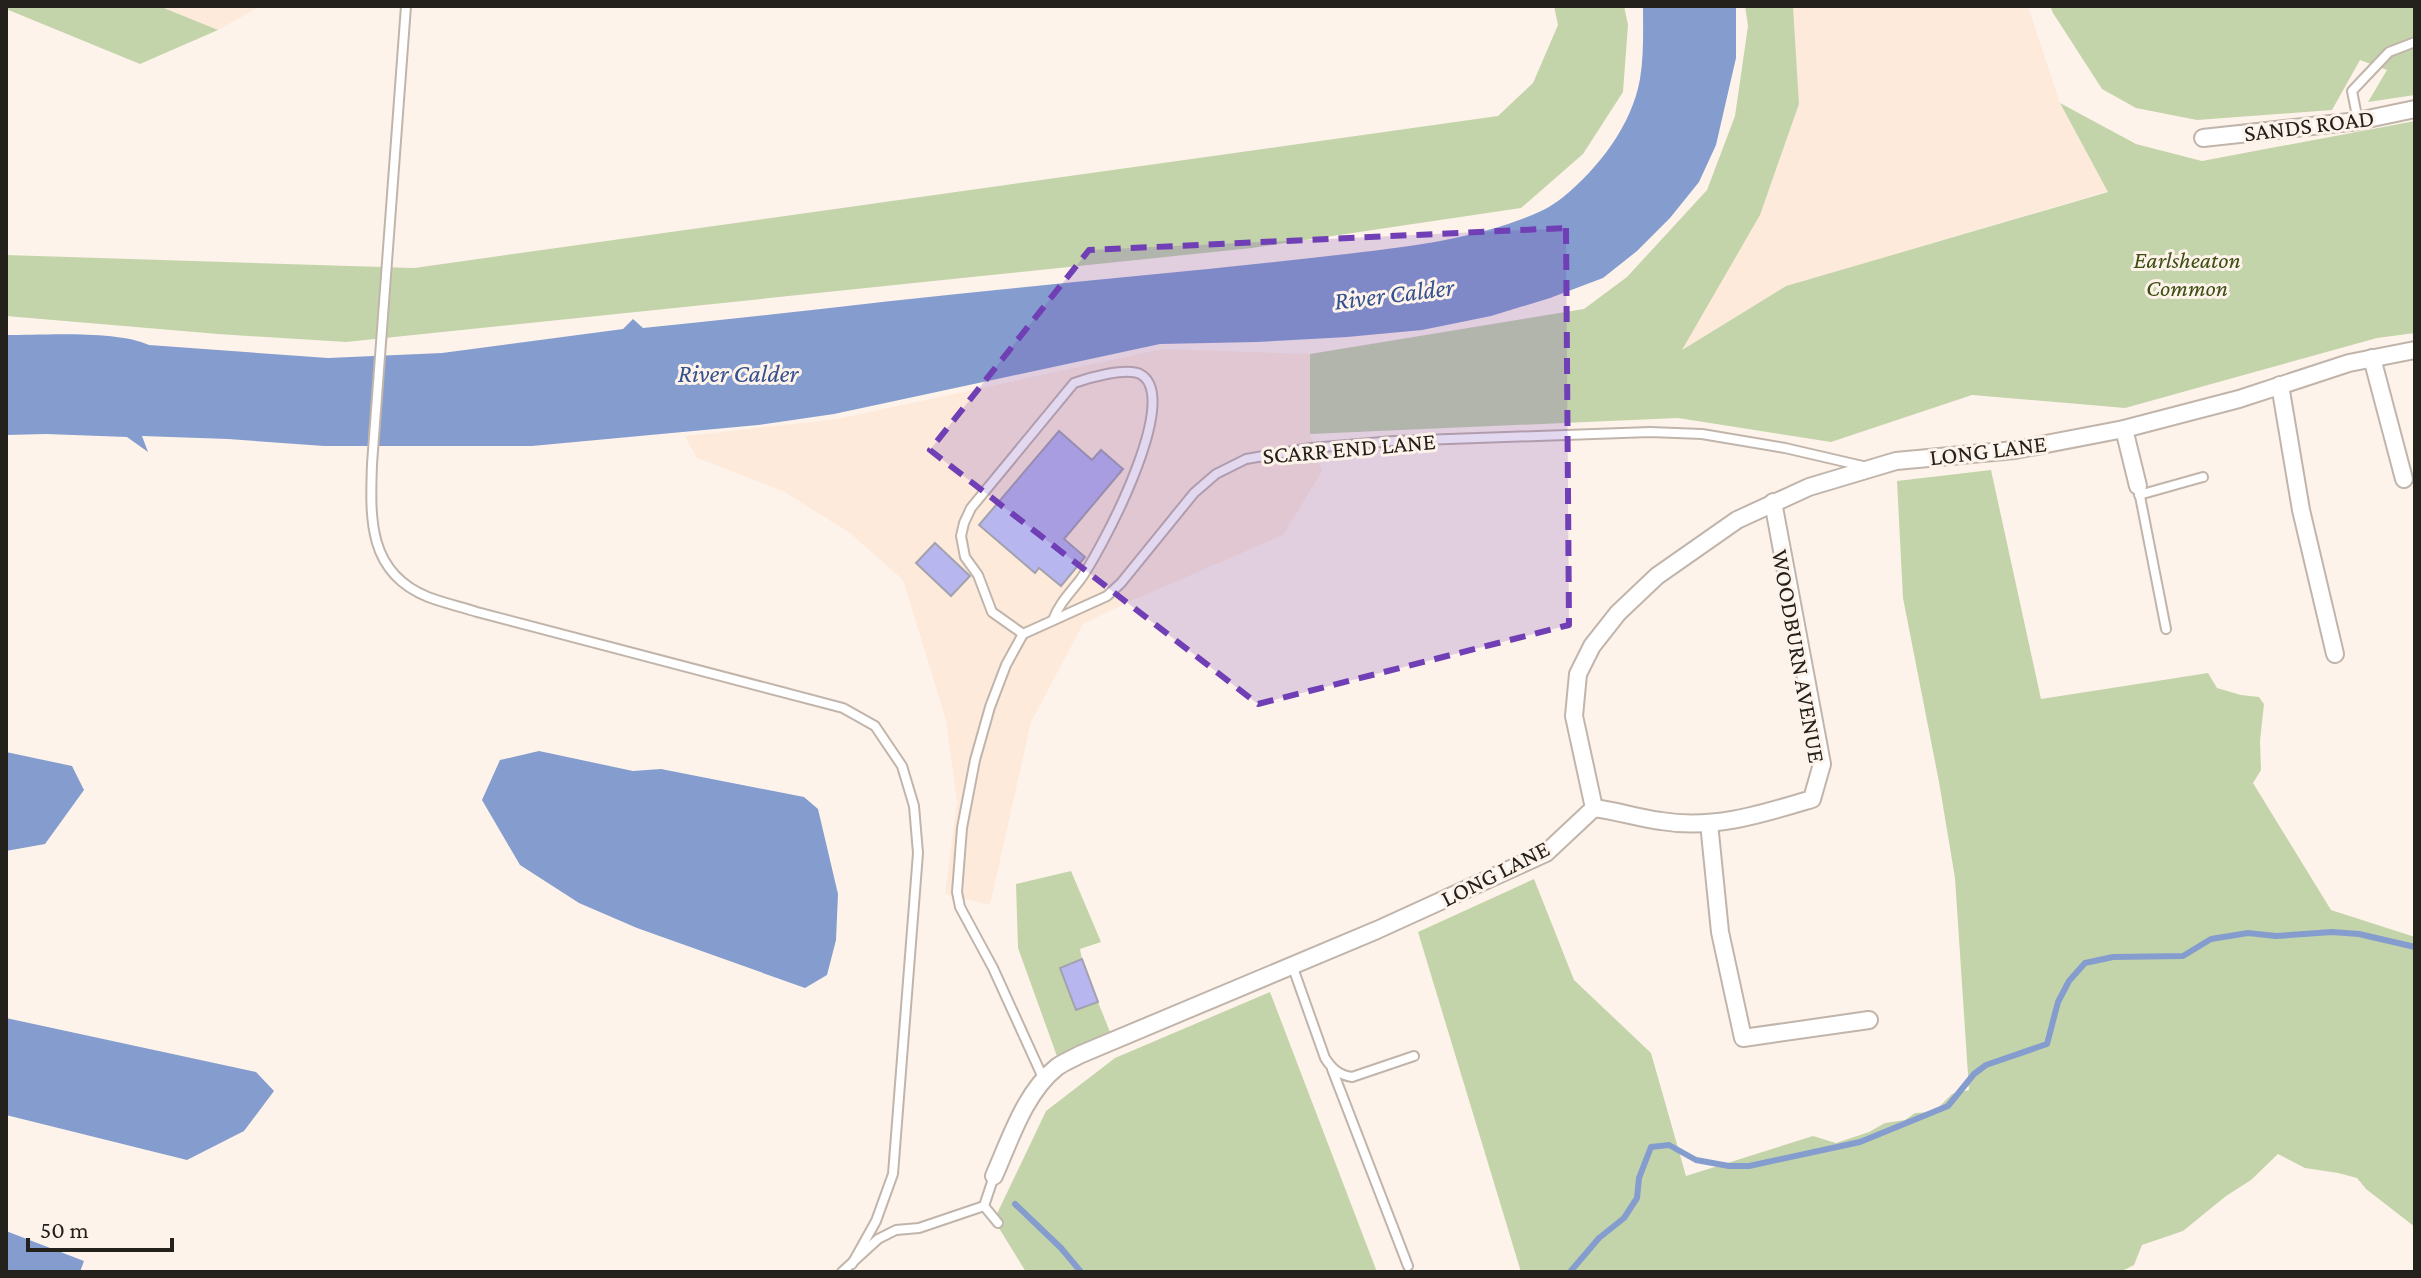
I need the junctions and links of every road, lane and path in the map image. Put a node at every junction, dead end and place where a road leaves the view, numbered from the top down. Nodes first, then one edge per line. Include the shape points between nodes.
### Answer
1 (406, 6) edge
2 (2415, 42) edge
3 (2415, 109) edge
4 (2358, 121) junction
5 (2203, 138) dead end
6 (2415, 350) edge
7 (2372, 358) junction
8 (2280, 385) junction
9 (2124, 429) junction
10 (1872, 468) junction
11 (2203, 477) dead end
12 (2404, 479) dead end
13 (2139, 491) junction
14 (1773, 502) junction
15 (1053, 621) junction
16 (2166, 629) dead end
17 (1023, 634) junction
18 (2335, 654) dead end
19 (1594, 808) junction
20 (1709, 823) junction
21 (1292, 964) junction
22 (1869, 1020) dead end
23 (1414, 1056) dead end
24 (1332, 1069) junction
25 (1044, 1080) junction
26 (994, 1176) joint
27 (984, 1206) junction
28 (998, 1223) dead end
29 (852, 1264) junction
30 (1408, 1266) dead end
31 (842, 1272) edge

1 - 29 lane via 370,505 382,559 398,579 426,596 843,708 875,726 902,766 914,806 918,853 893,1174 876,1221
2 - 4 lane via 2389,52 2352,91
3 - 4 street, SANDS ROAD
4 - 5 street, SANDS ROAD
6 - 7 street
7 - 8 street, LONG LANE
7 - 12 street
8 - 9 street, LONG LANE
8 - 18 street via 2301,510
9 - 10 street, LONG LANE via 2015,450
9 - 13 street
10 - 14 street, LONG LANE
10 - 15 lane, SCARR END LANE via 1702,434 1650,432 1394,441 1278,452 1246,459 1216,474 1107,596
11 - 13 lane
13 - 16 lane
14 - 19 street, LONG LANE via 1737,520 1657,576 1592,646 1578,674 1574,716
14 - 20 street, WOODBURN AVENUE via 1822,764 1812,799 1749,818
15 - 17 lane, SCARR END LANE
15 - 17 lane via 1102,542 1151,431 1150,391 1141,375 1131,372 1074,383 964,523 965,557 992,612
17 - 25 lane via 1006,665 975,760 957,892
19 - 20 street, WOODBURN AVENUE via 1662,822
19 - 21 street, LONG LANE via 1546,853
20 - 22 street via 1720,932 1743,1038
21 - 24 lane
21 - 25 street, LONG LANE via 1079,1055
23 - 24 lane via 1352,1077
24 - 30 lane
25 - 26 street, LONG LANE
26 - 27 lane, LONG LANE
27 - 28 lane
27 - 29 lane via 919,1228 896,1230
29 - 31 lane

